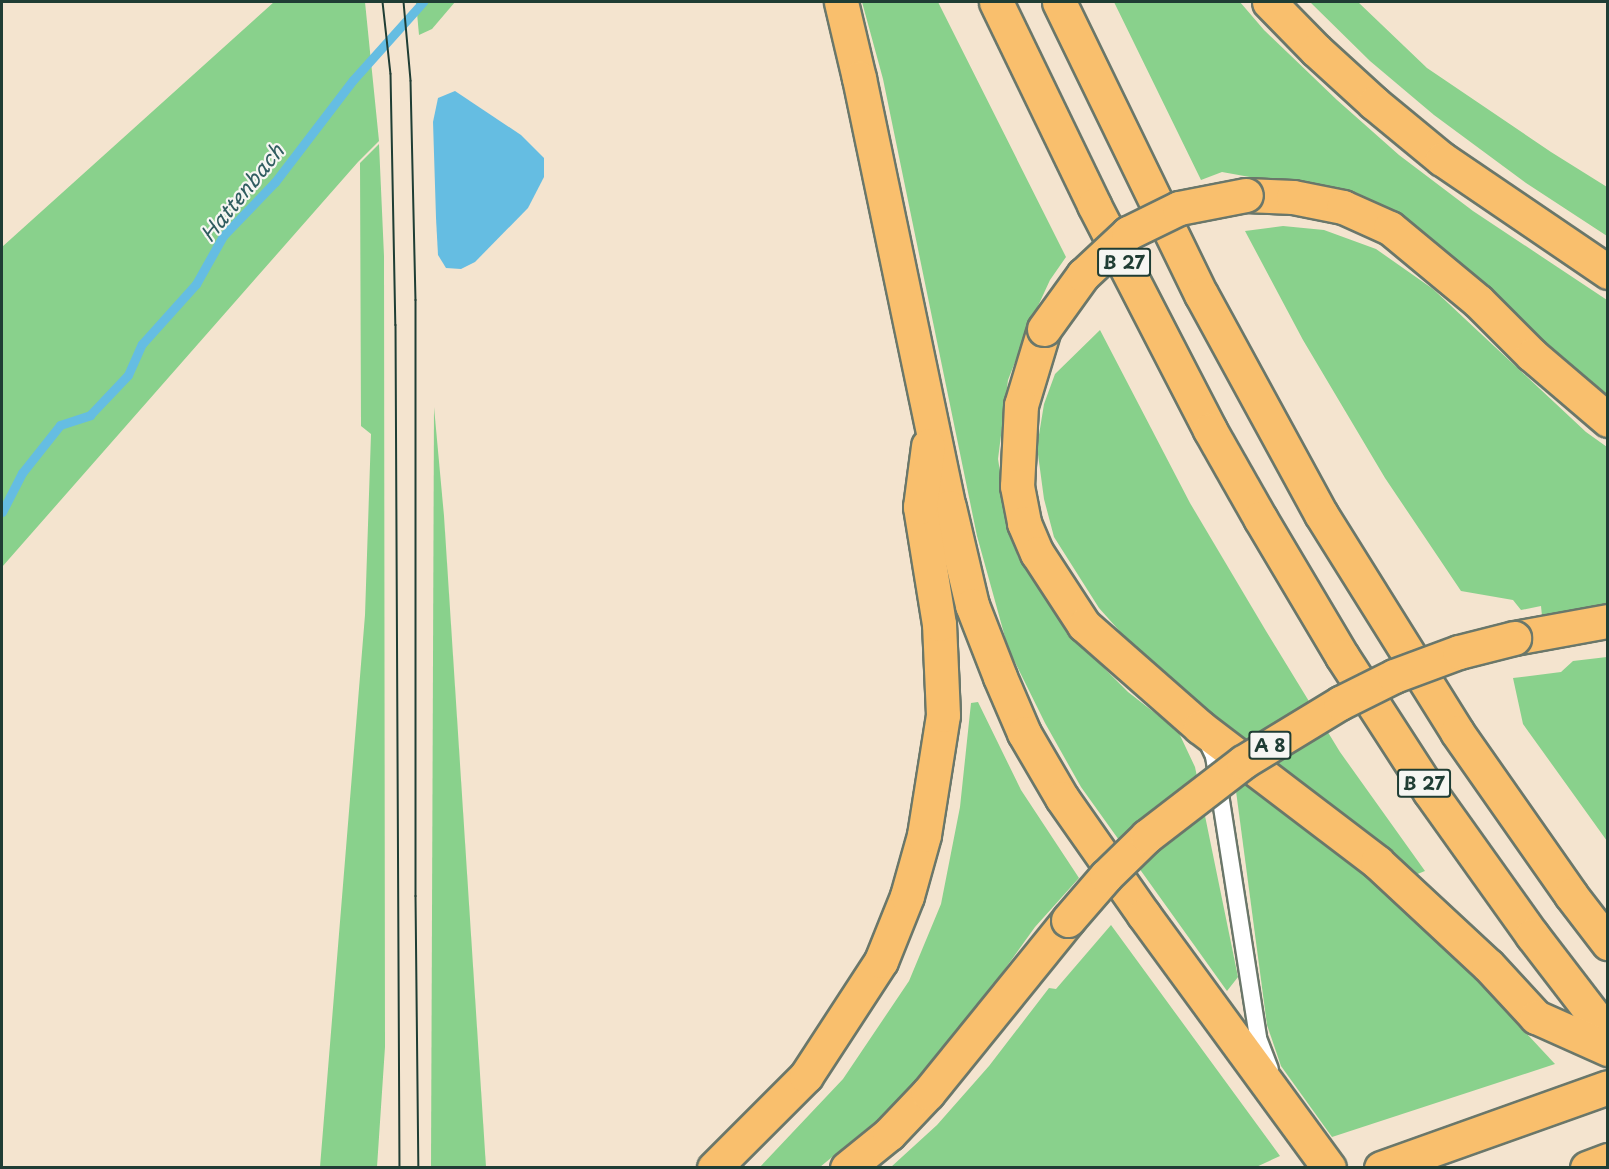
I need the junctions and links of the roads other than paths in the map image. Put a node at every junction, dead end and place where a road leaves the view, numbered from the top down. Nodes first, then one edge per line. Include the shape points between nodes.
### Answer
1 (841, 2) edge
2 (996, 2) edge
3 (1059, 2) edge
4 (1269, 2) edge
5 (1608, 272) edge
6 (932, 417) junction
7 (1608, 420) edge
8 (1608, 621) edge
9 (1514, 638) junction
10 (1608, 641) edge
11 (1200, 727) junction
12 (1608, 943) edge
13 (1608, 1034) edge
14 (1608, 1049) edge
15 (1608, 1087) edge
16 (1281, 1100) junction
17 (1608, 1160) edge
18 (1386, 1166) edge
19 (714, 1167) edge
20 (847, 1167) edge
21 (1329, 1167) edge
22 (1587, 1167) edge

1 - 6 highway
2 - 13 highway, B 27 via 1210,430 1272,539 1430,792
3 - 12 highway, B 27 via 1201,294 1327,524 1457,732
4 - 5 highway via 1374,103 1442,159
6 - 16 highway via 972,605 1024,733 1062,798
6 - 19 highway via 920,507 939,624 942,715 924,835 907,896 881,961 812,1068
7 - 11 highway, bridge via 1532,356 1478,301 1390,228 1343,207 1293,197 1246,195 1179,208 1128,233 1083,275 1044,329 1021,405 1017,486 1023,523 1053,580 1084,625
8 - 9 highway, A 8
9 - 10 highway
9 - 20 highway, A 8, bridge via 1394,676 1340,703 1243,762 1148,836 1068,920 928,1093 889,1134
11 - 14 highway via 1377,862 1488,965 1536,1017
11 - 16 lane via 1214,756 1258,1038
15 - 18 highway
16 - 21 highway
17 - 22 highway

